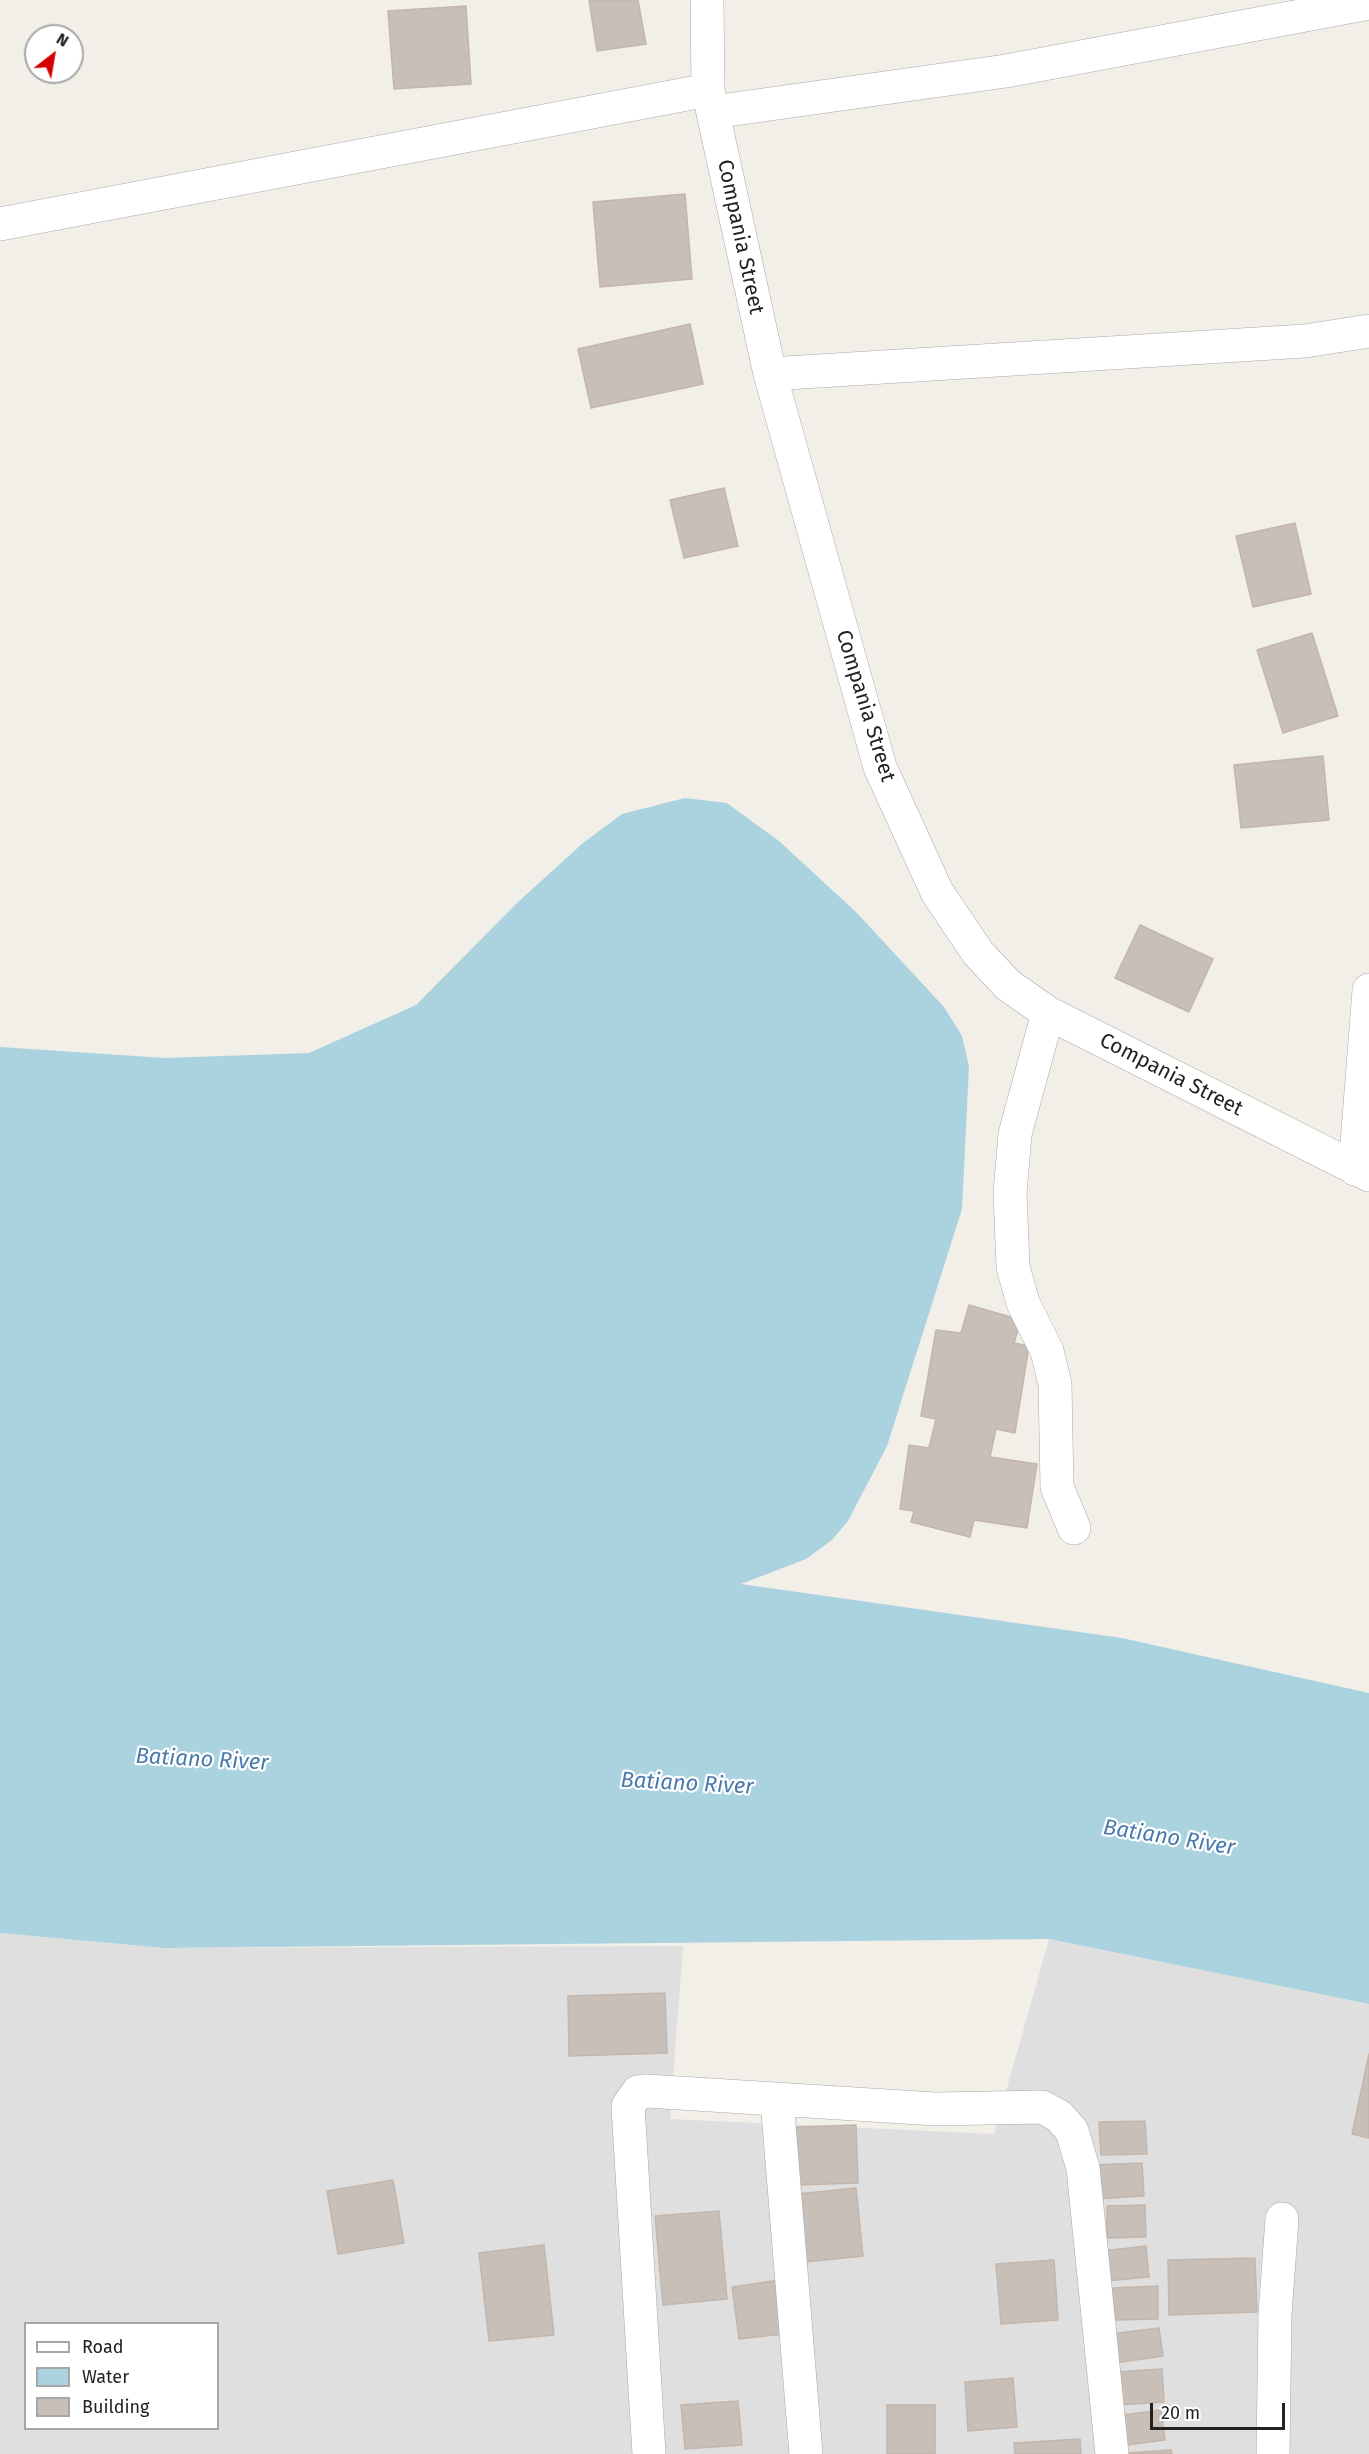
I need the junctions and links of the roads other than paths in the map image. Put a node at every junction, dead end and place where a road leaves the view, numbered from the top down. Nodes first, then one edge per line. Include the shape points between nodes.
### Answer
1 (707, 0) edge
2 (1369, 0) edge
3 (710, 101) junction
4 (0, 224) edge
5 (1369, 331) edge
6 (770, 374) junction
7 (1369, 990) edge
8 (1048, 1013) junction
9 (1362, 1172) edge
10 (1074, 1528) dead end
11 (777, 2100) junction
12 (1282, 2219) dead end
13 (649, 2454) edge
14 (807, 2454) edge
15 (1112, 2454) edge
16 (1273, 2454) edge

1 - 3 street, Compania Street
2 - 3 street via 1006,71
3 - 4 street
3 - 6 street, Compania Street
5 - 6 street via 1305,341
6 - 8 street, Compania Street via 880,768 937,892 978,953 1008,985
7 - 9 street
8 - 9 street, Compania Street
8 - 10 street via 1015,1134 1010,1192 1013,1267 1023,1303 1047,1351 1055,1384 1057,1487
11 - 13 street via 647,2091 638,2092 628,2106
11 - 14 street
11 - 15 street via 935,2109 1042,2107 1059,2116 1072,2131 1083,2168
12 - 16 street via 1275,2314

